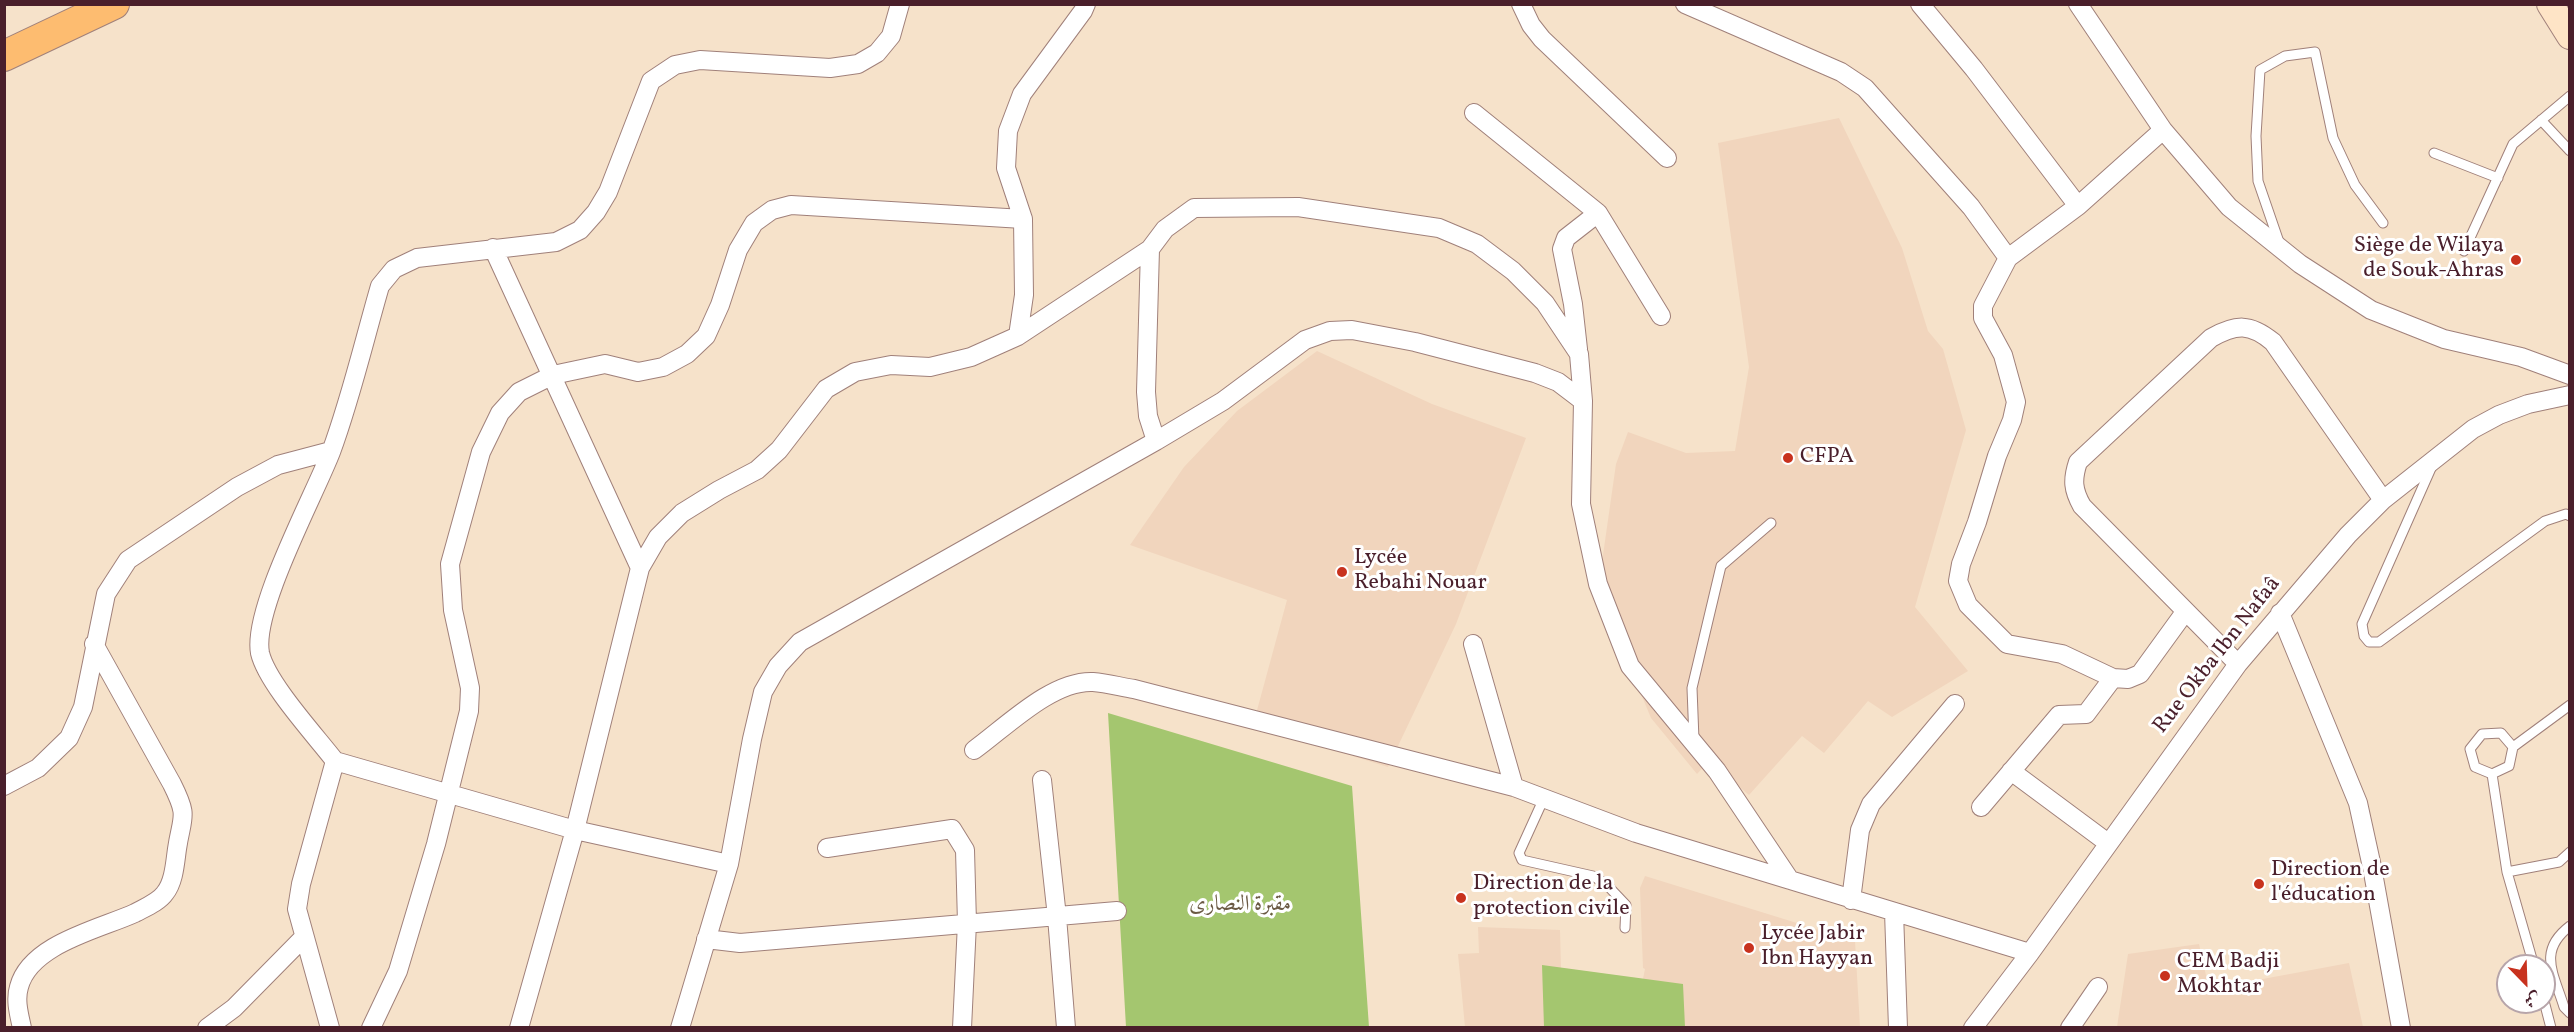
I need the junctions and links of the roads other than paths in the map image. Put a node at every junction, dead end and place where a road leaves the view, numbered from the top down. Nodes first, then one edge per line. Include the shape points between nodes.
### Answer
1 (114, 4) edge
2 (900, 4) edge
3 (1086, 4) edge
4 (1521, 4) edge
5 (1685, 4) edge
6 (1920, 4) edge
7 (2078, 4) edge
8 (2550, 4) edge
9 (2570, 36) edge
10 (4, 56) edge
11 (2570, 96) edge
12 (1474, 113) dead end
13 (2541, 120) junction
14 (2163, 130) junction
15 (2570, 151) edge
16 (2434, 153) dead end
17 (1667, 158) dead end
18 (2498, 178) junction
19 (2078, 206) junction
20 (1598, 213) junction
21 (1023, 219) junction
22 (2384, 223) dead end
23 (493, 248) junction
24 (1150, 249) junction
25 (2282, 250) junction
26 (2464, 251) dead end
27 (2008, 258) junction
28 (1661, 316) dead end
29 (1018, 336) junction
30 (1579, 354) junction
31 (553, 375) junction
32 (2570, 375) edge
33 (2570, 395) edge
34 (1583, 401) junction
35 (1156, 441) junction
36 (331, 451) junction
37 (2436, 458) junction
38 (2383, 500) junction
39 (2570, 516) edge
40 (1771, 523) dead end
41 (640, 568) junction
42 (2185, 612) junction
43 (2280, 613) junction
44 (94, 644) junction
45 (1473, 644) dead end
46 (2238, 664) junction
47 (2113, 678) junction
48 (1955, 704) dead end
49 (2570, 705) edge
50 (1694, 742) junction
51 (2513, 747) junction
52 (974, 750) dead end
53 (335, 761) junction
54 (2012, 771) junction
55 (2492, 774) junction
56 (1042, 780) dead end
57 (4, 786) edge
58 (1514, 787) junction
59 (447, 794) junction
60 (1544, 798) junction
61 (1981, 807) dead end
62 (575, 830) junction
63 (2108, 843) junction
64 (827, 848) dead end
65 (2570, 852) edge
66 (729, 864) junction
67 (2507, 872) junction
68 (1790, 880) junction
69 (1851, 900) junction
70 (1117, 911) dead end
71 (1894, 912) junction
72 (1057, 917) junction
73 (968, 923) junction
74 (2570, 926) edge
75 (1625, 928) dead end
76 (304, 937) junction
77 (706, 939) junction
78 (2030, 953) junction
79 (2531, 954) edge
80 (2098, 987) dead end
81 (2570, 1012) edge
82 (22, 1028) edge
83 (207, 1028) edge
84 (330, 1028) edge
85 (371, 1028) edge
86 (519, 1028) edge
87 (680, 1028) edge
88 (962, 1028) edge
89 (1065, 1028) edge
90 (1898, 1028) edge
91 (1973, 1028) edge
92 (2070, 1028) edge
93 (2401, 1028) edge

1 - 10 main road
2 - 23 street via 891,36 877,53 858,64 830,68 700,60 675,65 651,81 608,192 580,230 556,242
3 - 21 street via 1022,94 1008,131 1006,168
4 - 17 street via 1542,39
5 - 27 street via 1841,72 1865,88 1971,207
6 - 19 street
7 - 14 street
8 - 9 street
11 - 13 lane
12 - 20 street
13 - 15 lane
13 - 18 lane via 2513,144
14 - 19 street
14 - 25 street via 2229,207
16 - 18 lane
18 - 26 lane
19 - 27 street
20 - 28 street
20 - 30 street via 1566,238 1562,249
21 - 29 street via 1023,295
21 - 31 street via 791,205 772,210 753,223 738,250 706,336 687,354 663,367 638,372 605,364
22 - 25 lane via 2355,185 2332,138 2315,52 2285,56 2260,70 2256,136 2258,181
23 - 31 street
23 - 36 street via 417,258 394,269 380,286
24 - 29 street
24 - 30 street via 1165,229 1194,208 1298,207 1439,228 1477,244 1513,271 1545,303
24 - 35 street via 1146,392
25 - 32 street via 2372,310 2444,339 2521,357
27 - 47 street via 1982,313 2003,355 2016,402 1958,581 1968,605 2007,644 2062,654
29 - 41 street via 971,357 930,367 891,365 855,372 826,389 779,450 757,471 682,513 658,537
30 - 34 street
31 - 41 street
31 - 59 street via 519,392 500,413 481,452 450,564 453,610 470,688 469,711
33 - 37 street, Rue Okba Ibn Nafaâ via 2499,415 2473,429
34 - 35 street via 1558,382 1535,373 1404,340 1352,330 1330,331 1305,340 1223,401
34 - 50 street via 1581,504 1598,584 1630,666
35 - 66 street via 800,642 778,666 763,692
36 - 44 street via 278,465 237,487 128,560 106,594
36 - 53 street via 263,615 260,653 281,690
37 - 38 street, Rue Okba Ibn Nafaâ
37 - 39 lane via 2362,624 2369,642 2379,642 2546,520
38 - 42 street via 2273,342 2261,332 2245,327 2227,329 2211,338 2078,462 2073,477 2074,492 2087,512
38 - 43 street, Rue Okba Ibn Nafaâ
40 - 50 lane via 1721,566 1692,687
41 - 62 street
42 - 46 street
42 - 47 street via 2140,674 2128,679
43 - 46 street, Rue Okba Ibn Nafaâ
43 - 93 street via 2358,803
44 - 57 street via 83,707 69,738 38,768
44 - 82 street via 172,784 184,819 173,876 165,893 135,913 69,938 32,963 19,986 17,1008
45 - 58 street
46 - 63 street, Rue Okba Ibn Nafaâ
47 - 54 street via 2085,714 2059,716
48 - 69 street via 1872,804 1860,830
49 - 51 lane
50 - 68 street
51 - 55 lane via 2509,766
51 - 55 lane via 2501,733 2482,734 2470,749 2475,767
52 - 58 street via 1057,689 1091,682 1146,692
53 - 59 street
53 - 76 street via 297,909
54 - 61 street
54 - 63 street
55 - 67 lane
56 - 72 street
58 - 60 street
59 - 62 street
59 - 85 street via 398,971
60 - 68 street via 1636,833
60 - 75 lane via 1519,854 1522,860 1593,876 1607,885 1626,905
62 - 66 street
62 - 86 street
63 - 78 street, Rue Okba Ibn Nafaâ
64 - 73 street via 952,829 965,850
65 - 67 lane via 2559,862
66 - 77 street
67 - 79 lane
68 - 69 street
69 - 71 street
70 - 72 street
71 - 78 street
71 - 90 street
72 - 73 street
72 - 89 street
73 - 77 street via 740,943
73 - 88 street
74 - 81 lane via 2556,936 2549,957 2564,1006
76 - 83 street via 241,1001
76 - 84 street
77 - 87 street
78 - 91 street, Rue Okba Ibn Nafaâ
80 - 92 street

